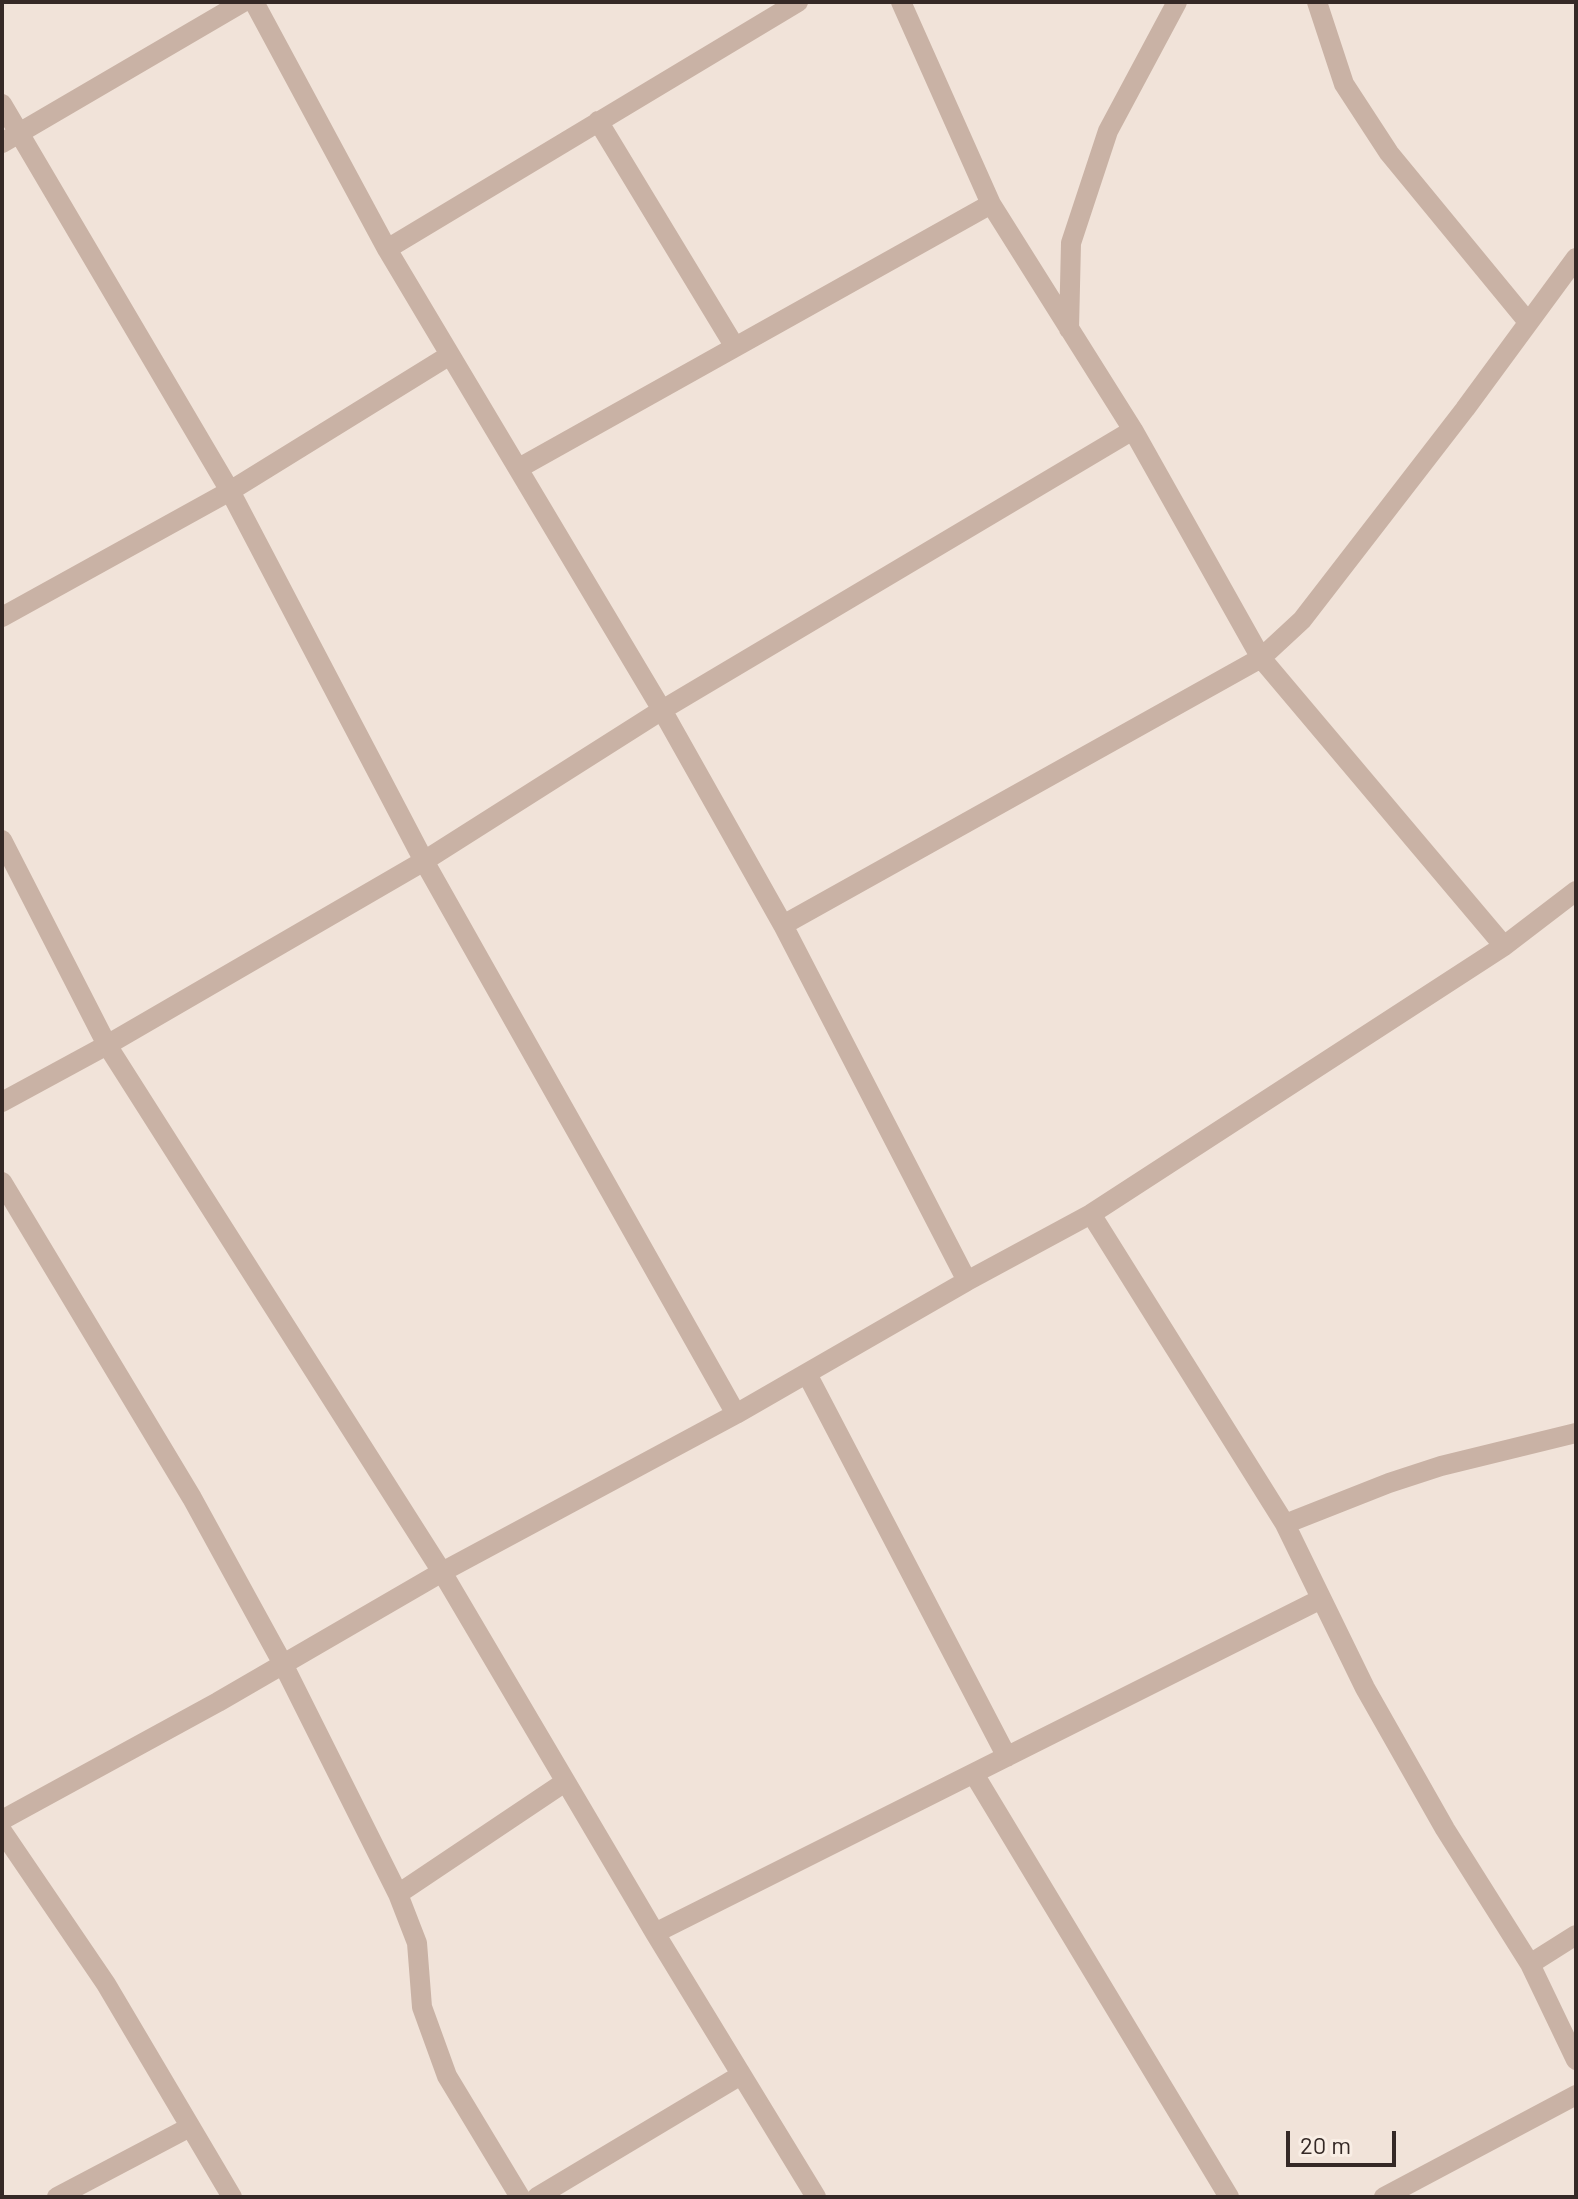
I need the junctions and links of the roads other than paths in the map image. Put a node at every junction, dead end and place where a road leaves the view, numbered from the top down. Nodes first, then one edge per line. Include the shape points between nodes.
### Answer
1 (243, 2) edge
2 (254, 2) edge
3 (798, 2) edge
4 (901, 2) edge
5 (1177, 2) edge
6 (1317, 2) edge
7 (2, 104) edge
8 (598, 121) junction
9 (10, 139) edge
10 (991, 204) junction
11 (387, 249) junction
12 (1576, 258) edge
13 (1528, 322) junction
14 (1069, 329) junction
15 (735, 347) junction
16 (450, 355) junction
17 (1133, 430) junction
18 (519, 468) junction
19 (230, 491) junction
20 (2, 617) edge
21 (1261, 658) junction
22 (662, 710) junction
23 (2, 840) edge
24 (424, 861) junction
25 (1576, 891) edge
26 (783, 925) junction
27 (1504, 946) junction
28 (107, 1045) junction
29 (2, 1102) edge
30 (2, 1182) edge
31 (1091, 1214) junction
32 (967, 1281) junction
33 (807, 1374) junction
34 (736, 1414) junction
35 (1576, 1433) edge
36 (1285, 1524) junction
37 (442, 1572) junction
38 (1321, 1599) junction
39 (283, 1664) junction
40 (1007, 1757) junction
41 (974, 1774) junction
42 (565, 1782) junction
43 (2, 1820) edge
44 (2, 1831) edge
45 (398, 1894) junction
46 (655, 1933) junction
47 (1576, 1935) edge
48 (1530, 1964) junction
49 (1576, 2060) edge
50 (741, 2075) junction
51 (1576, 2095) edge
52 (190, 2127) junction
53 (57, 2197) edge
54 (232, 2197) edge
55 (520, 2197) edge
56 (537, 2197) edge
57 (816, 2197) edge
58 (1229, 2197) edge
59 (1384, 2197) edge

1 - 9 street
2 - 11 street
3 - 8 street
4 - 10 street
5 - 14 street via 1108,131 1089,187 1071,243
6 - 13 street via 1344,84 1389,153
7 - 9 street
8 - 11 street
8 - 15 street
9 - 19 street
10 - 14 street
10 - 15 street
11 - 16 street
12 - 13 street
13 - 21 street via 1302,620
14 - 17 street
15 - 18 street
16 - 18 street
16 - 19 street
17 - 21 street
17 - 22 street
18 - 22 street
19 - 20 street
19 - 24 street
21 - 26 street
21 - 27 street
22 - 24 street
22 - 26 street
23 - 28 street
24 - 28 street
24 - 34 street
25 - 27 street
26 - 32 street
27 - 31 street
28 - 29 street
28 - 37 street
30 - 39 street via 192,1498
31 - 32 street
31 - 36 street
32 - 33 street
33 - 34 street
33 - 40 street
34 - 37 street
35 - 36 street via 1441,1466
36 - 38 street
37 - 39 street
37 - 42 street
38 - 40 street
38 - 48 street via 1445,1829
39 - 43 street
39 - 45 street
40 - 41 street
41 - 46 street
41 - 58 street
42 - 45 street
42 - 46 street
44 - 52 street via 106,1984
45 - 55 street via 417,1943 422,2007 447,2076
46 - 50 street
47 - 48 street
48 - 49 street
50 - 56 street
50 - 57 street
51 - 59 street
52 - 53 street
52 - 54 street

